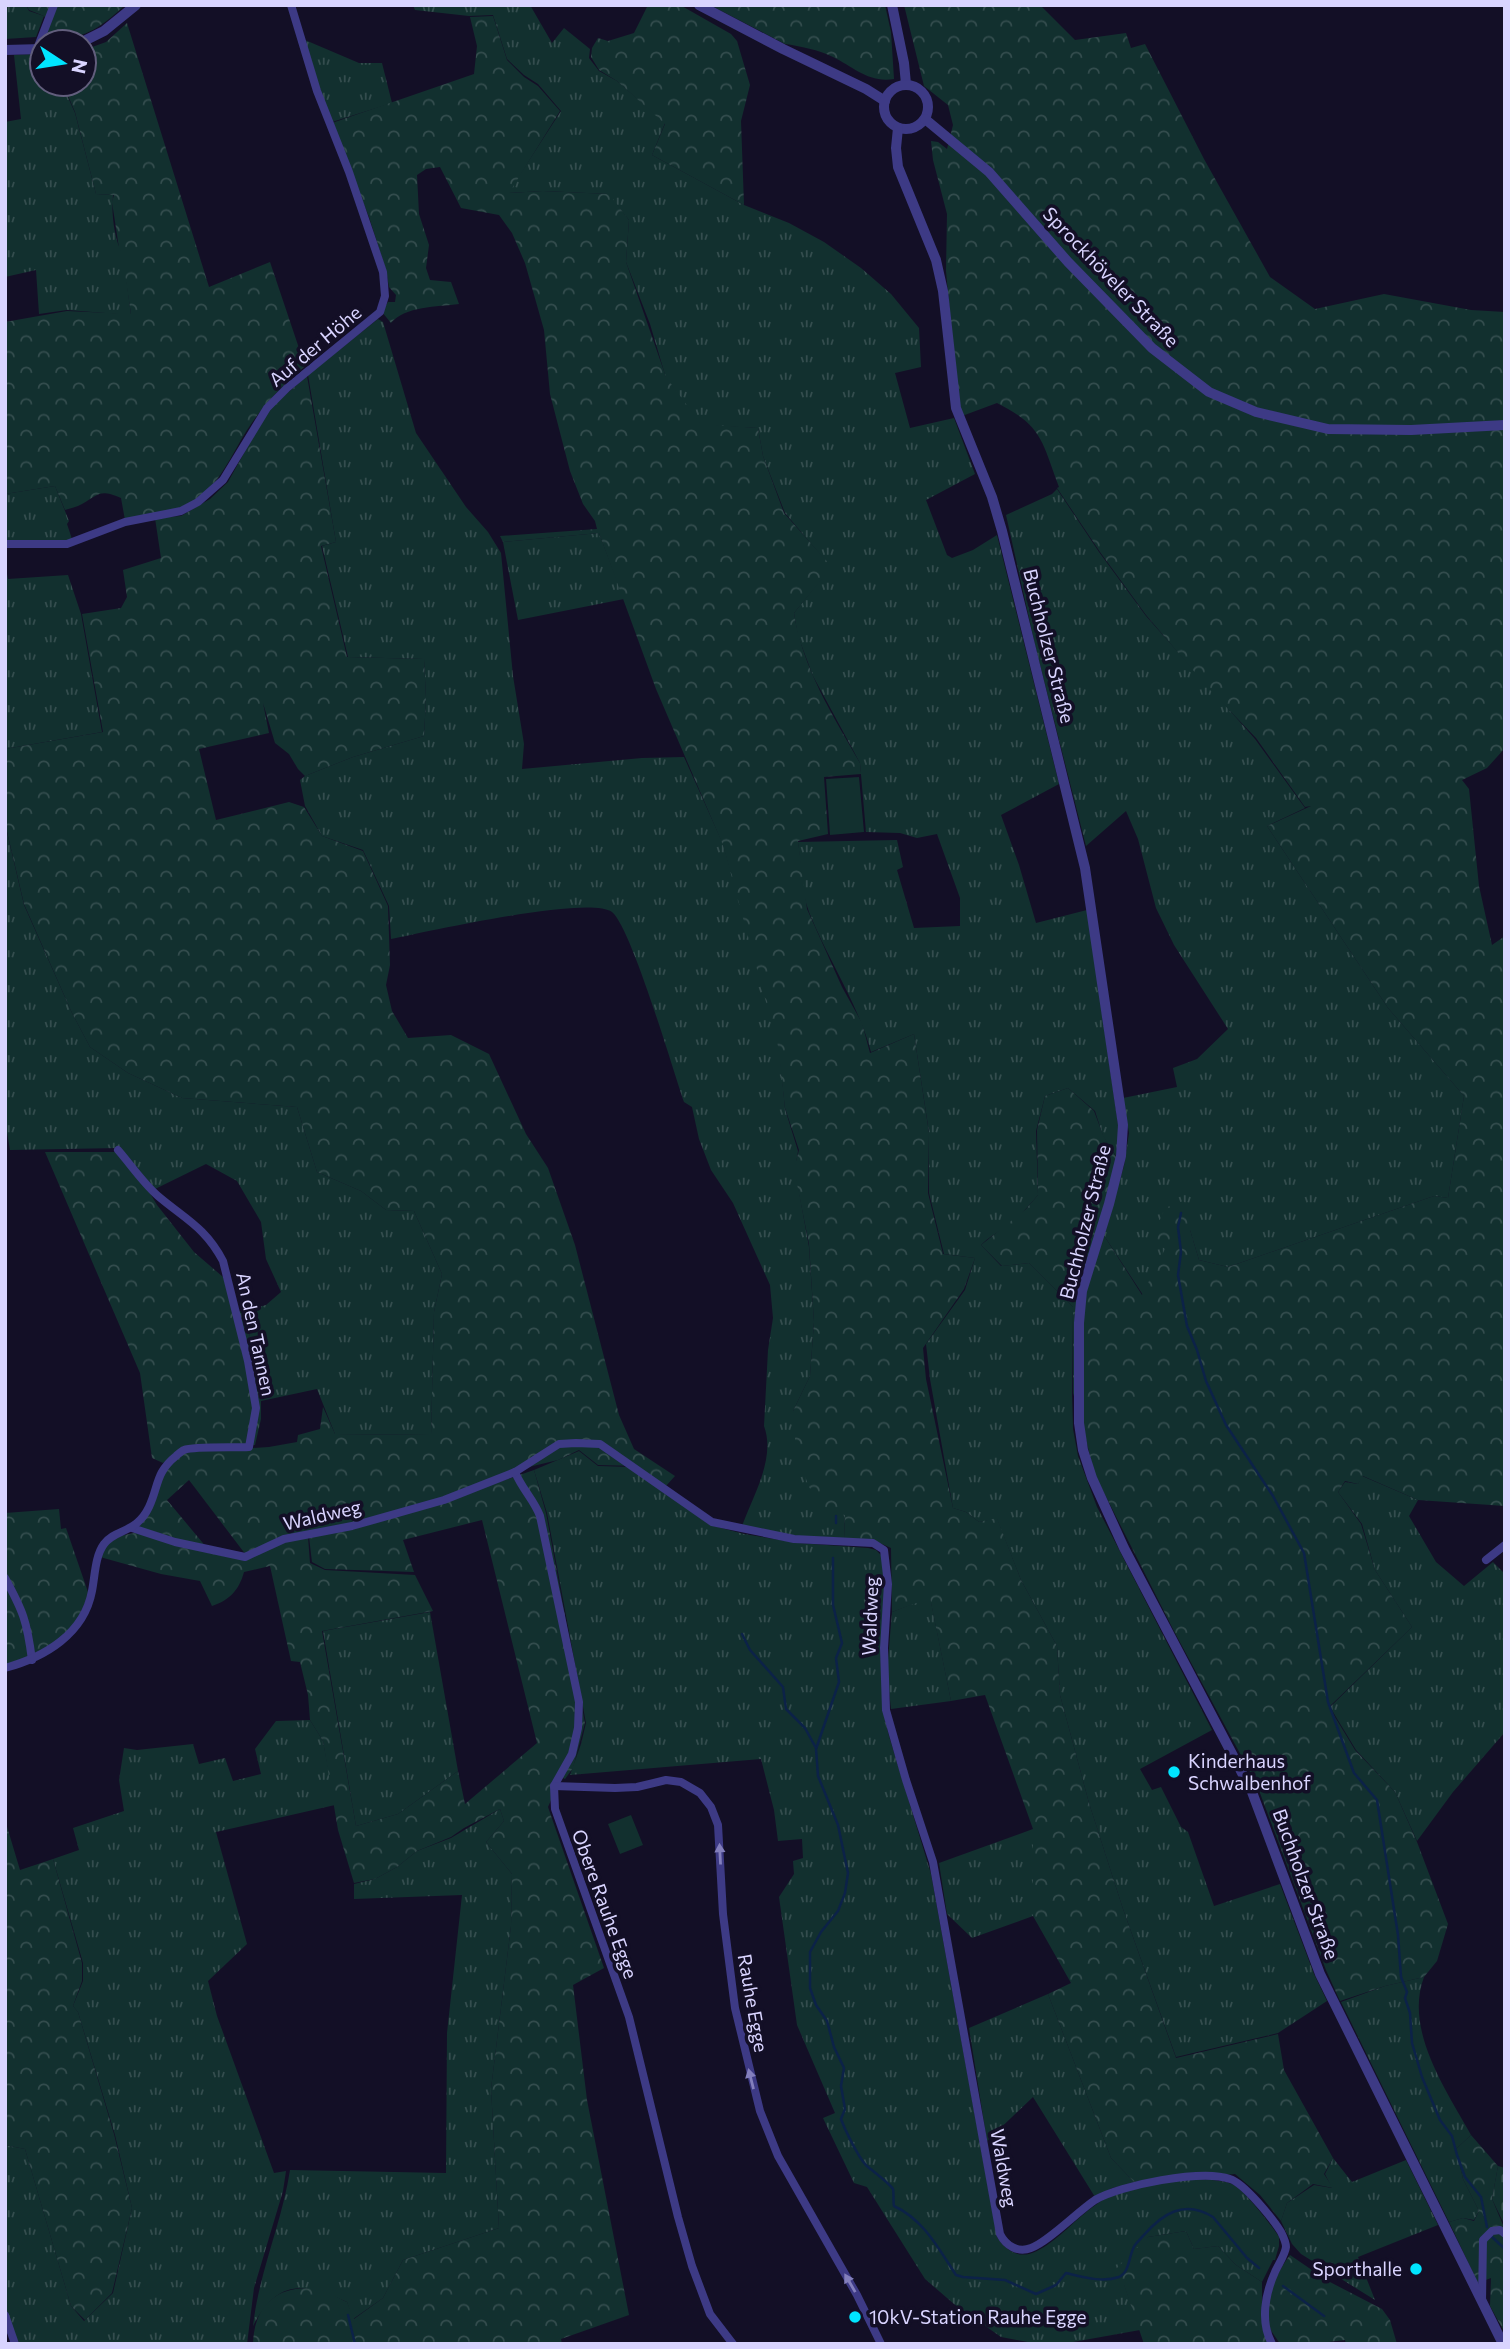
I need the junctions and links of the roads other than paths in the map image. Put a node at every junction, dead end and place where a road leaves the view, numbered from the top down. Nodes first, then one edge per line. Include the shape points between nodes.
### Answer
1 (54, 5) edge
2 (136, 5) edge
3 (291, 5) edge
4 (699, 5) edge
5 (892, 5) edge
6 (47, 28) edge
7 (98, 34) edge
8 (28, 50) edge
9 (5, 51) edge
10 (906, 84) junction
11 (885, 101) junction
12 (925, 119) junction
13 (898, 128) junction
14 (1505, 425) edge
15 (5, 544) edge
16 (118, 1150) dead end
17 (515, 1472) junction
18 (132, 1528) junction
19 (1505, 1545) edge
20 (1486, 1560) dead end
21 (5, 1578) edge
22 (32, 1660) junction
23 (5, 1668) edge
24 (554, 1786) junction
25 (1505, 2234) edge
26 (1482, 2304) junction
27 (5, 2315) edge
28 (15, 2344) edge
29 (733, 2344) edge
30 (881, 2344) edge
31 (1272, 2344) edge
32 (1503, 2344) edge

1 - 6 street
2 - 7 street
3 - 15 street, Auf der Höhe via 383,272 385,296 380,312 267,408 223,480 198,502 67,544
4 - 11 street
5 - 10 street
8 - 9 street
10 - 11 street via 892,89
10 - 12 street via 925,93 929,106
11 - 13 street via 886,116
12 - 13 street via 911,129
12 - 14 street, Sprockhöveler Straße via 989,172 1152,348 1209,392 1256,412 1328,429
13 - 26 street, Buchholzer Straße via 898,167 936,260 943,291 956,408 1002,531 1085,868 1121,1101 1121,1156 1082,1291 1079,1423 1083,1450 1124,1548 1252,1792 1320,1974
16 - 18 street, An den Tannen via 158,1195 195,1223 219,1254 228,1275 256,1408 249,1447 183,1450 164,1466 150,1504
17 - 18 street, Waldweg via 444,1500 284,1539 245,1557
17 - 24 street via 540,1516 579,1702 572,1754
17 - 31 street, Waldweg via 559,1444 600,1444 712,1522 794,1539 873,1543 884,1550 888,1584 886,1710 933,1862 1003,2240 1018,2249 1033,2247 1097,2199 1134,2185 1199,2176 1230,2179 1246,2190 1283,2235 1286,2248 1265,2305
18 - 22 street via 109,1539 100,1551 89,1608 73,1631
19 - 20 street
21 - 22 street via 25,1617
22 - 23 street
24 - 29 street, Obere Rauhe Egge via 555,1809 629,2017 692,2266 710,2314
30 -> 24 street, Rauhe Egge via 778,2157 760,2111 735,2008 718,1825 711,1807 700,1793 681,1782 615,1788
25 - 26 street via 1492,2231 1483,2240
26 - 32 street, Buchholzer Straße
27 - 28 street

